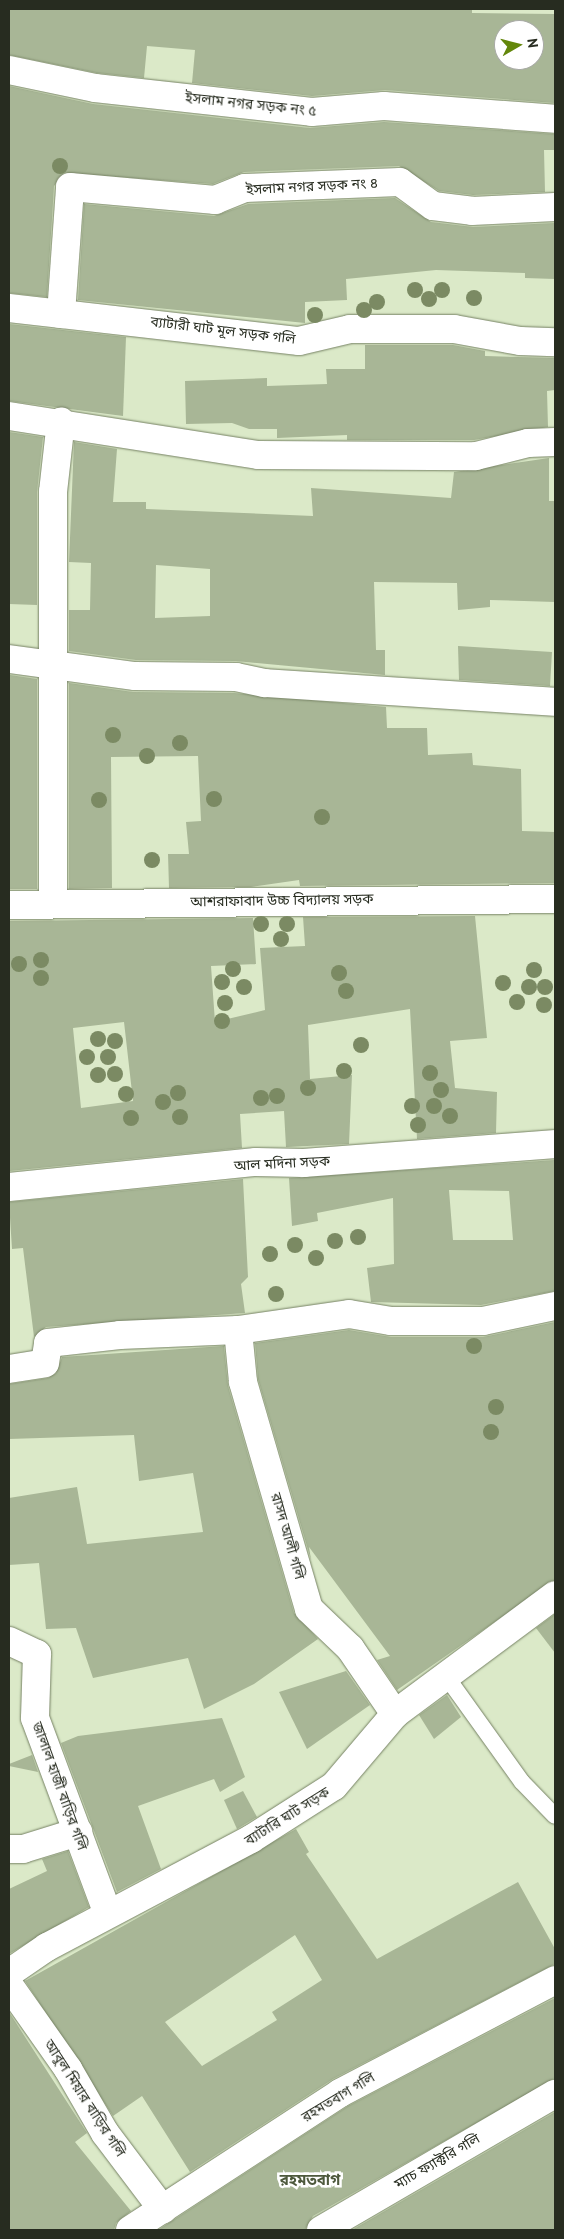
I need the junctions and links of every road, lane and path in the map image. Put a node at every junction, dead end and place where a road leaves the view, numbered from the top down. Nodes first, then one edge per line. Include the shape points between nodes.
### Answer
1 (9, 70) edge
2 (555, 119) edge
3 (555, 207) edge
4 (9, 308) edge
5 (61, 314) junction
6 (555, 342) edge
7 (9, 416) edge
8 (60, 421) junction
9 (555, 442) edge
10 (9, 659) edge
11 (54, 662) junction
12 (555, 702) edge
13 (555, 899) edge
14 (53, 903) junction
15 (9, 905) edge
16 (555, 1144) edge
17 (9, 1187) edge
18 (555, 1306) edge
19 (238, 1330) junction
20 (9, 1369) edge
21 (555, 1595) edge
22 (9, 1642) edge
23 (446, 1676) junction
24 (395, 1714) junction
25 (555, 1816) edge
26 (78, 1832) junction
27 (9, 1849) edge
28 (108, 1914) junction
29 (9, 1973) edge
30 (555, 1980) edge
31 (9, 1985) edge
32 (555, 2094) edge
33 (163, 2210) junction
34 (130, 2230) edge
35 (321, 2230) edge

1 - 2 street, ইসলাম নগর সড়ক নং ৫ via 95,88 312,112 384,106
3 - 5 street, ইসলাম নগর সড়ক নং ৪ via 472,211 433,206 400,182 245,188 216,200 70,187
4 - 5 street, ব্যাটারী ঘাট মূল সড়ক গলি
5 - 6 street, ব্যাটারী ঘাট মূল সড়ক গলি via 298,341 350,329 454,330 520,341
7 - 8 street
8 - 9 street via 258,455 476,456 528,443
8 - 11 street via 53,492
10 - 11 street
11 - 12 street via 135,676 236,677 265,683
11 - 14 street
13 - 14 street, আশরাফাবাদ উচ্চ বিদ্যালয় সড়ক
14 - 15 street, আশরাফাবাদ উচ্চ বিদ্যালয় সড়ক
16 - 17 street, আল মদিনা সড়ক via 304,1163 256,1162
18 - 19 street via 483,1321 391,1321 349,1314
19 - 20 street via 120,1335 48,1344 45,1363
19 - 24 street, রাসদ আলী গলি via 243,1382 309,1609 350,1648
21 - 23 street, ব্যাটারি ঘাট সড়ক
22 - 26 street, জালাল হাজী বাড়ির গলি via 37,1654 35,1718
23 - 24 street, ব্যাটারি ঘাট সড়ক
23 - 25 lane via 522,1782
24 - 28 street, ব্যাটারি ঘাট সড়ক via 334,1786 251,1839
26 - 27 street via 22,1849
26 - 28 street, জালাল হাজী বাড়ির গলি
28 - 29 street, ব্যাটারি ঘাট সড়ক
30 - 33 street, রহমতবাগ গলি via 340,2094
31 - 33 street, আবুল মিয়ার বাড়ির গলি via 68,2068 105,2133
32 - 35 street, ম্যাচ ফ্যাক্টরি গলি
33 - 34 street, রহমতবাগ গলি

